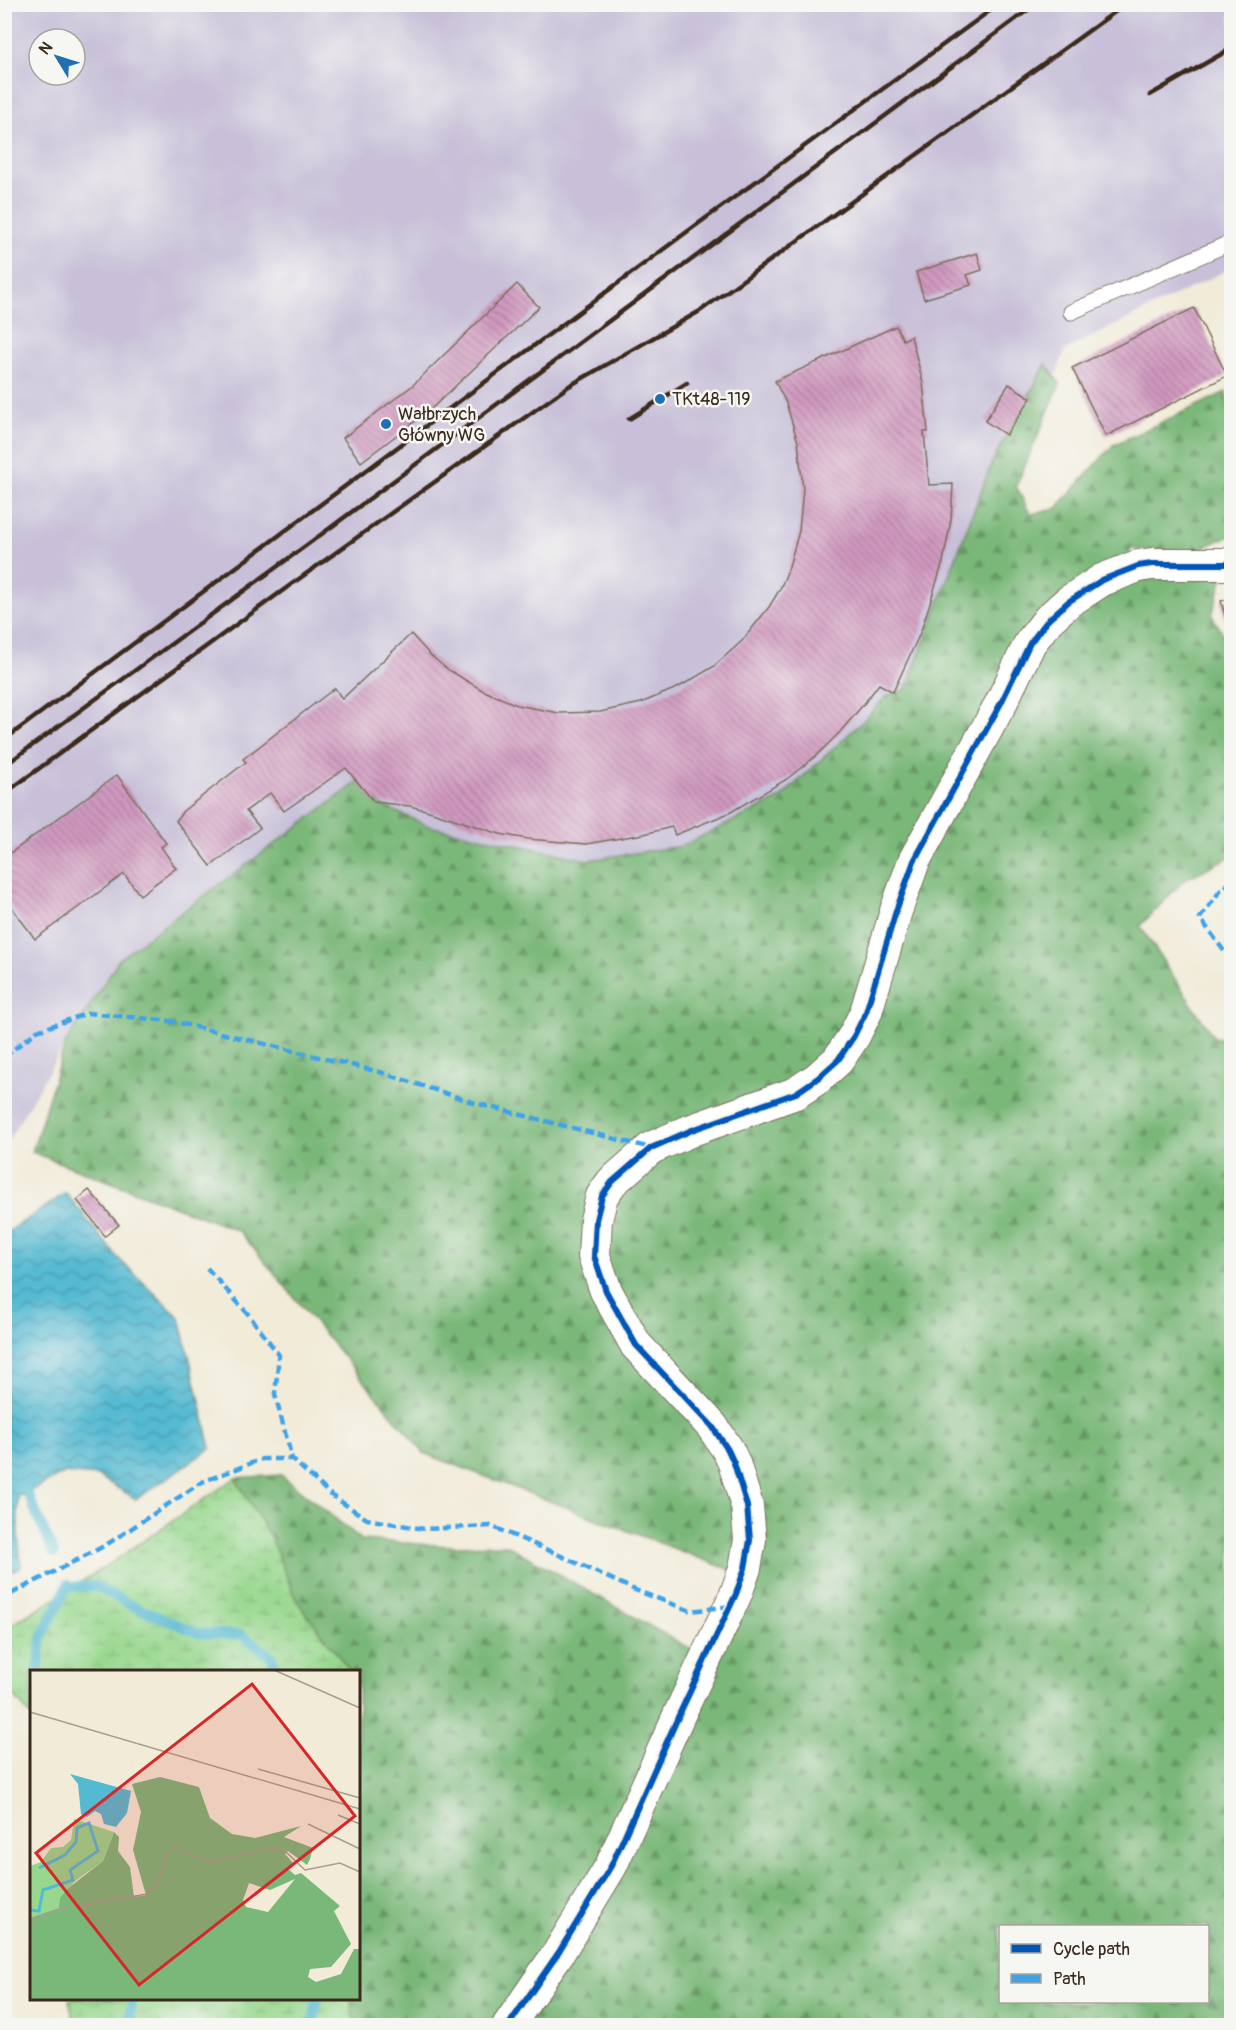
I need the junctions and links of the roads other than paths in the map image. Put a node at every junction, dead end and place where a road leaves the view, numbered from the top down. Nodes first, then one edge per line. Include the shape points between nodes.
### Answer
1 (1232, 242) edge
2 (1071, 312) dead end
3 (1232, 564) edge
4 (508, 2025) edge

1 - 2 lane
3 - 4 street via 1138,566 1102,580 1048,620 1030,643 914,861 866,1012 838,1060 796,1093 651,1148 612,1182 602,1196 594,1256 606,1291 636,1345 712,1426 728,1450 747,1506 750,1540 736,1594 611,1866 559,1952

